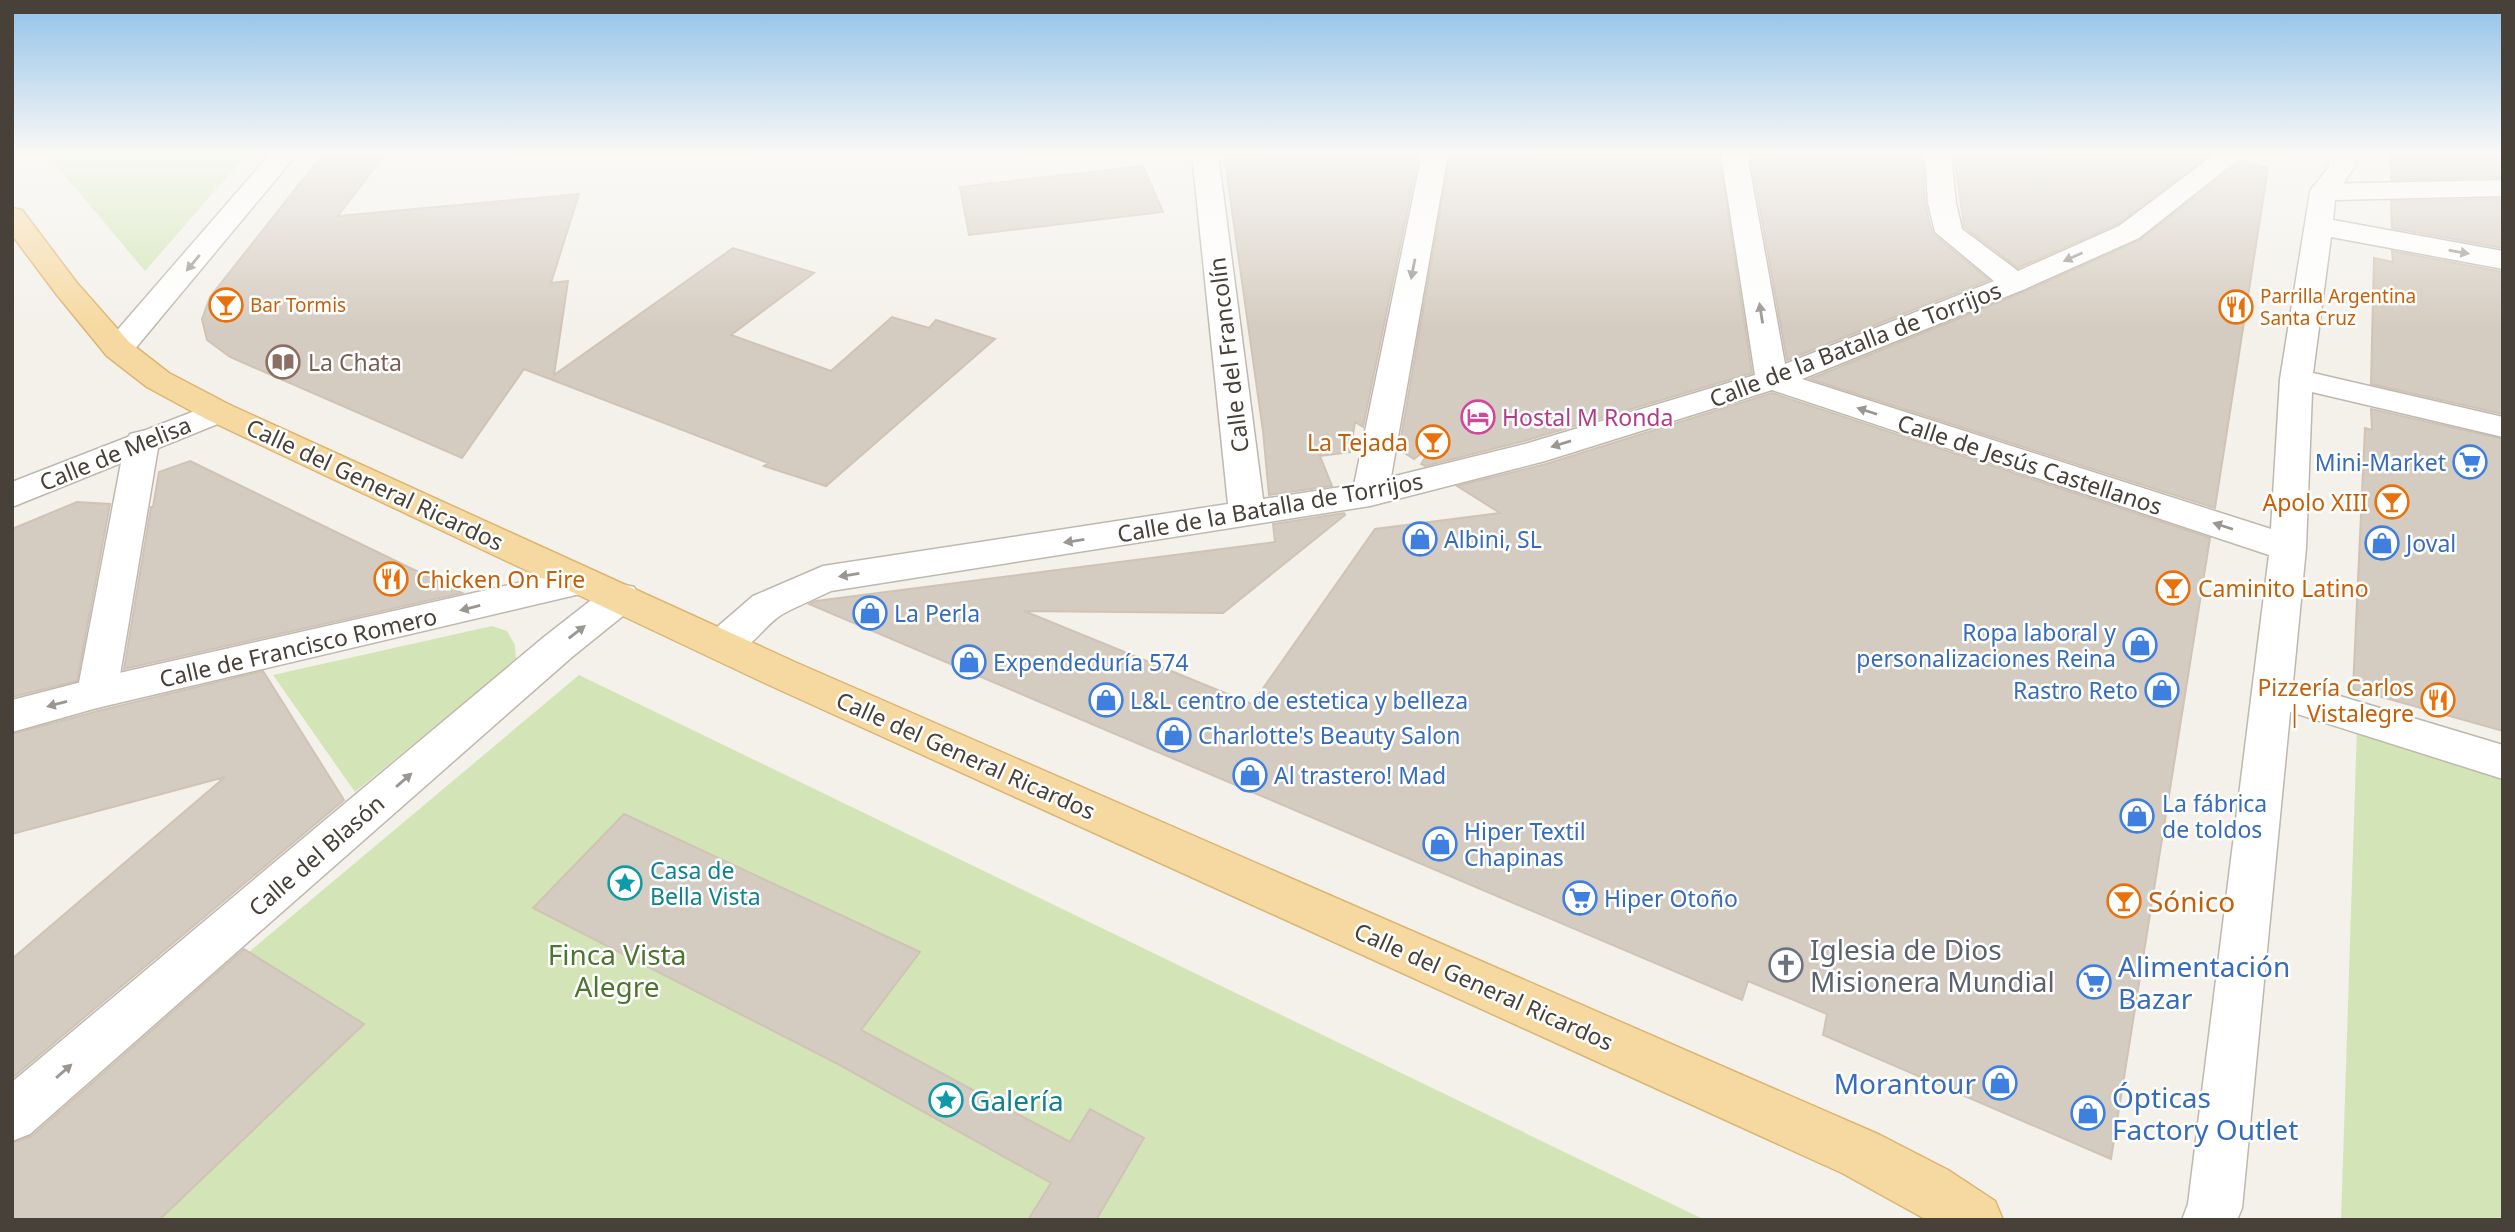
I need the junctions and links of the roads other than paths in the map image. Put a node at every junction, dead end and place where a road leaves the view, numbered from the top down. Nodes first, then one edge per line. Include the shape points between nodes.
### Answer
1 (235, 211) edge
2 (1212, 211) edge
3 (1424, 211) edge
4 (1744, 211) edge
5 (1944, 211) edge
6 (2156, 211) edge
7 (2316, 211) edge
8 (2374, 211) edge
9 (12, 216) edge
10 (2503, 260) edge
11 (2015, 284) junction
12 (118, 349) junction
13 (2296, 379) junction
14 (1772, 380) junction
15 (218, 412) junction
16 (2503, 427) edge
17 (142, 442) junction
18 (1370, 494) junction
19 (12, 495) edge
20 (1247, 514) junction
21 (2288, 548) junction
22 (602, 589) junction
23 (723, 644) junction
24 (2273, 691) junction
25 (97, 693) junction
26 (12, 716) edge
27 (2503, 762) edge
28 (12, 1116) edge
29 (1976, 1220) edge
30 (2209, 1220) edge

1 -> 12 street
2 - 20 street, Calle del Francolín
3 -> 18 street
14 -> 4 street
5 - 11 street via 1949,232
6 -> 11 street, Calle de la Batalla de Torrijos via 2129,232
7 - 13 street
8 -> 10 street
9 - 12 main road, Calle del General Ricardos
11 - 14 street, Calle de la Batalla de Torrijos
12 - 15 main road, Calle del General Ricardos via 158,380
13 - 16 street
13 - 21 street
14 -> 18 street, Calle de la Batalla de Torrijos via 1533,453
21 -> 14 street, Calle de Jesús Castellanos
15 - 17 street, Calle de Melisa
15 - 22 main road, Calle del General Ricardos
17 - 19 street, Calle de Melisa
17 - 25 street
18 - 20 street, Calle de la Batalla de Torrijos
20 -> 23 street, Calle de la Batalla de Torrijos via 823,579 767,606
21 - 24 street
22 - 23 main road, Calle del General Ricardos
22 -> 25 street, Calle de Francisco Romero
28 -> 22 street, Calle del Blasón via 558,647
23 - 29 main road, Calle del General Ricardos via 1861,1154
24 - 27 street
24 - 30 street via 2215,1208
25 -> 26 street, Calle de Francisco Romero

